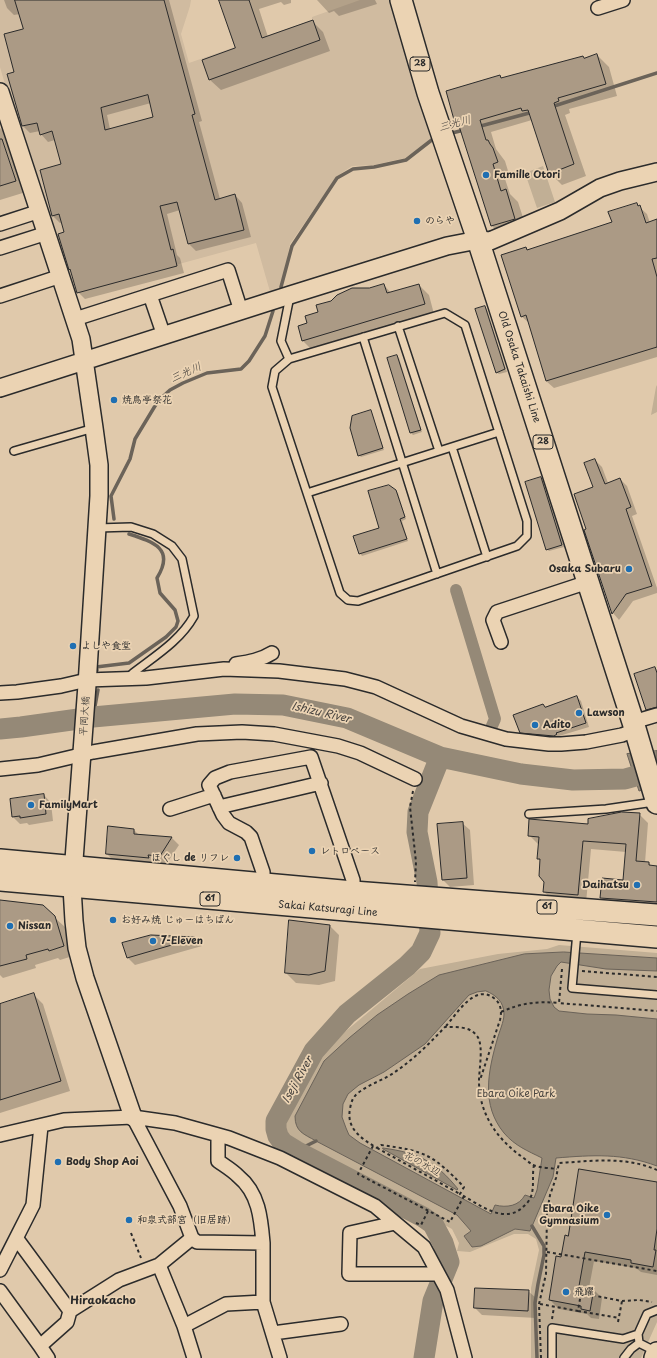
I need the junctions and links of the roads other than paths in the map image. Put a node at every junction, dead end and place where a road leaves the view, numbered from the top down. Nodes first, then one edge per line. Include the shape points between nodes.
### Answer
1 (401, 0) edge
2 (623, 0) edge
3 (598, 8) dead end
4 (0, 92) edge
5 (4, 114) edge
6 (657, 172) edge
7 (40, 211) junction
8 (0, 224) edge
9 (47, 233) junction
10 (478, 240) junction
11 (0, 248) edge
12 (61, 276) junction
13 (150, 295) junction
14 (290, 295) junction
15 (0, 296) edge
16 (241, 311) junction
17 (74, 319) junction
18 (398, 326) junction
19 (164, 336) junction
20 (363, 337) junction
21 (289, 359) junction
22 (85, 361) junction
23 (0, 388) edge
24 (94, 428) junction
25 (499, 432) junction
26 (452, 446) junction
27 (14, 451) dead end
28 (439, 451) junction
29 (402, 462) junction
30 (307, 493) junction
31 (97, 528) junction
32 (487, 557) junction
33 (437, 574) junction
34 (588, 582) junction
35 (501, 642) dead end
36 (272, 653) dead end
37 (224, 669) junction
38 (128, 678) junction
39 (87, 683) junction
40 (0, 693) edge
41 (657, 715) edge
42 (636, 731) junction
43 (82, 751) junction
44 (0, 769) edge
45 (416, 779) road end
46 (321, 783) junction
47 (656, 800) edge
48 (216, 801) junction
49 (170, 809) dead end
50 (529, 814) dead end
51 (0, 860) edge
52 (73, 866) junction
53 (0, 880) edge
54 (263, 883) junction
55 (72, 887) junction
56 (353, 892) junction
57 (426, 903) junction
58 (657, 915) edge
59 (657, 937) edge
60 (576, 938) junction
61 (657, 995) edge
62 (133, 1117) junction
63 (41, 1126) junction
64 (0, 1135) edge
65 (218, 1135) junction
66 (395, 1223) junction
67 (192, 1238) junction
68 (17, 1239) junction
69 (263, 1243) junction
70 (159, 1264) junction
71 (0, 1270) edge
72 (438, 1274) junction
73 (0, 1291) edge
74 (263, 1302) junction
75 (657, 1310) edge
76 (70, 1311) junction
77 (341, 1324) dead end
78 (184, 1326) junction
79 (273, 1333) junction
80 (638, 1334) junction
81 (639, 1343) junction
82 (40, 1346) junction
83 (657, 1352) edge
84 (48, 1358) edge
85 (194, 1358) edge
86 (280, 1358) edge
87 (465, 1358) edge
88 (552, 1358) edge
89 (624, 1358) edge
90 (655, 1358) edge

1 - 10 main road, Old Osaka Takaishi Line / 28 via 428,93
2 - 3 street
4 - 5 street, 平岡大橋
5 - 7 street, 平岡大橋
6 - 10 street via 600,188 560,211 490,241
7 - 8 street
7 - 9 street, 平岡大橋
9 - 11 street
9 - 12 street, 平岡大橋
10 - 14 street via 447,246
10 - 34 main road, Old Osaka Takaishi Line / 28
12 - 15 street
12 - 17 street, 平岡大橋
13 - 16 street via 228,270
13 - 17 street
13 - 19 street
14 - 16 street
14 - 21 lane via 282,341
16 - 19 street
17 - 22 street, 平岡大橋
18 - 20 lane
18 - 25 lane via 445,313 465,325
18 - 28 lane
19 - 22 street
20 - 21 lane
20 - 29 lane
21 - 30 lane via 275,371 272,387
22 - 23 street
22 - 24 street, 平岡大橋
24 - 27 lane
24 - 31 street, 平岡大橋 via 99,465
25 - 26 lane
25 - 32 lane via 527,521 527,536 517,546
26 - 28 lane
26 - 32 lane
28 - 29 lane
29 - 30 lane
29 - 33 lane
30 - 33 lane via 340,592 348,600 358,601
31 - 38 lane via 131,527 153,534 172,546 182,559 194,616 175,641 132,672
31 - 39 street, 平岡大橋
32 - 33 lane
34 - 35 street via 534,606 497,612 493,620
34 - 42 main road, Old Osaka Takaishi Line / 28
36 - 37 street via 265,658 229,665
37 - 38 street
37 - 42 street via 279,671 345,679 370,685 461,726 506,739 561,744 586,742
38 - 39 street
39 - 40 street
39 - 43 street, 平岡大橋
41 - 42 street
42 - 47 main road, Old Osaka Takaishi Line / 28
43 - 44 street via 38,765
43 - 45 street via 197,734 274,734 338,746 360,753
43 - 52 street, 平岡大橋
46 - 48 street
46 - 48 street via 311,756 230,772 215,778 209,785
46 - 56 street via 353,880
47 - 50 lane via 606,809
48 - 49 street
48 - 54 street via 229,823 251,837 263,872
51 - 52 main road, Sakai Katsuragi Line / 61
52 - 54 main road, Sakai Katsuragi Line / 61
52 - 55 street, 平岡大橋
53 - 55 main road, Sakai Katsuragi Line / 61
54 - 56 main road, Sakai Katsuragi Line / 61
55 - 57 main road, Sakai Katsuragi Line / 61
55 - 62 street, 平岡大橋 via 77,948
56 - 57 main road, Sakai Katsuragi Line / 61
57 - 58 main road, Sakai Katsuragi Line / 61
57 - 60 main road, Sakai Katsuragi Line / 61
59 - 60 main road, Sakai Katsuragi Line / 61
60 - 61 lane via 572,988
62 - 63 street via 64,1120
62 - 65 street via 175,1123
62 - 67 street via 180,1206
63 - 64 street
63 - 68 street via 33,1205
65 - 66 street via 280,1158 375,1206
65 - 69 street via 218,1161 240,1176 251,1190 259,1208
66 - 72 street via 424,1247
66 - 72 street via 350,1233 349,1274
67 - 69 street via 197,1242
67 - 70 street
68 - 71 street
68 - 76 street
69 - 74 street
70 - 76 street via 119,1280
70 - 78 street
72 - 87 street via 448,1290
73 - 82 street
74 - 78 street via 226,1304
74 - 79 street
75 - 80 lane via 647,1314
76 - 82 street via 67,1322
77 - 79 street
78 - 85 street
79 - 86 street
80 - 81 lane
80 - 88 lane via 623,1339 552,1328
81 - 83 lane
81 - 89 lane
82 - 84 street
83 - 90 main road

